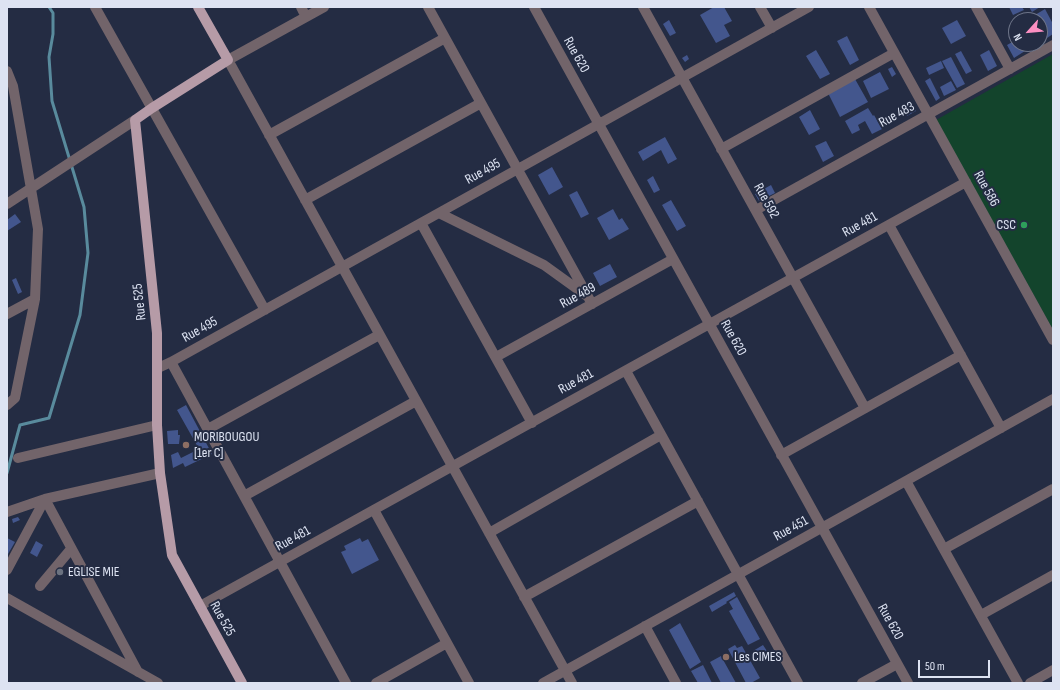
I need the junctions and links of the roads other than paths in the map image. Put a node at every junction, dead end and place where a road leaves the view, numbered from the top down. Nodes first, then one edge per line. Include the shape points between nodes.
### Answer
1 (95, 7) edge
2 (198, 7) edge
3 (301, 7) edge
4 (324, 7) edge
5 (428, 7) edge
6 (534, 7) edge
7 (643, 7) edge
8 (760, 7) edge
9 (809, 7) edge
10 (869, 7) edge
11 (976, 7) edge
12 (306, 17) junction
13 (772, 28) junction
14 (445, 38) junction
15 (1053, 45) edge
16 (894, 53) junction
17 (228, 60) junction
18 (1010, 69) junction
19 (7, 71) edge
20 (682, 78) junction
21 (481, 103) junction
22 (152, 108) junction
23 (928, 114) junction
24 (135, 120) junction
25 (599, 124) junction
26 (269, 135) junction
27 (721, 148) junction
28 (518, 169) junction
29 (966, 182) junction
30 (31, 188) junction
31 (305, 200) junction
32 (7, 204) edge
33 (756, 210) junction
34 (439, 213) junction
35 (421, 223) junction
36 (889, 225) junction
37 (673, 259) junction
38 (342, 267) junction
39 (793, 278) junction
40 (35, 299) junction
41 (590, 301) junction
42 (265, 310) junction
43 (7, 314) edge
44 (709, 324) junction
45 (379, 334) junction
46 (1053, 340) edge
47 (961, 355) junction
48 (496, 357) junction
49 (171, 362) junction
50 (158, 368) junction
51 (626, 371) junction
52 (1053, 399) edge
53 (416, 401) junction
54 (7, 405) edge
55 (865, 408) junction
56 (532, 423) junction
57 (157, 425) junction
58 (1001, 428) junction
59 (208, 429) junction
60 (662, 435) junction
61 (781, 454) junction
62 (18, 458) dead end
63 (452, 466) junction
64 (160, 473) junction
65 (906, 481) junction
66 (1053, 489) edge
67 (244, 496) junction
68 (45, 499) junction
69 (698, 501) junction
70 (374, 510) junction
71 (7, 512) edge
72 (822, 528) junction
73 (489, 533) junction
74 (71, 548) junction
75 (944, 549) junction
76 (280, 562) junction
77 (7, 570) edge
78 (738, 574) junction
79 (1053, 575) edge
80 (40, 586) dead end
81 (524, 597) junction
82 (7, 598) edge
83 (200, 606) junction
84 (980, 615) junction
85 (645, 626) junction
86 (447, 643) junction
87 (897, 664) junction
88 (1053, 670) edge
89 (565, 671) junction
90 (138, 672) junction
91 (158, 683) edge
92 (242, 683) edge
93 (346, 683) edge
94 (376, 683) edge
95 (470, 683) edge
96 (543, 683) edge
97 (572, 683) edge
98 (676, 683) edge
99 (798, 683) edge
100 (862, 683) edge
101 (908, 683) edge
102 (1018, 683) edge
103 (1030, 683) edge

1 - 22 street
2 - 17 main road
3 - 12 street
4 - 12 street
5 - 14 street
6 - 25 street, Rue 620
7 - 20 street, Rue 592
8 - 13 street
9 - 13 street, Rue 495
10 - 16 street, Rue 586
11 - 18 street
12 - 17 street
13 - 20 street, Rue 495
14 - 21 street
14 - 26 street
15 - 18 street, Rue 483
16 - 23 street, Rue 586
16 - 27 street
17 - 22 main road
17 - 26 street
18 - 23 street, Rue 483
19 - 30 street via 13,86
20 - 25 street, Rue 495
20 - 27 street, Rue 592
21 - 28 street
21 - 31 street
22 - 24 main road
22 - 42 street
23 - 29 street, Rue 586
23 - 33 street, Rue 483
24 - 30 street
24 - 50 main road, Rue 525 via 157,333
25 - 28 street, Rue 495
25 - 37 street, Rue 620
26 - 31 street
27 - 33 street, Rue 592
28 - 34 street, Rue 495
28 - 41 street
29 - 36 street, Rue 481
29 - 46 street, Rue 586
30 - 32 street
30 - 40 street via 38,229
31 - 38 street
33 - 39 street, Rue 592
34 - 35 street, Rue 495
34 - 41 street via 544,265
35 - 38 street, Rue 495
35 - 48 street
36 - 39 street, Rue 481
36 - 47 street
37 - 41 street, Rue 489
37 - 44 street, Rue 620
38 - 42 street, Rue 495
38 - 45 street
39 - 44 street, Rue 481
39 - 55 street, Rue 592
40 - 43 street
40 - 54 street via 15,398
41 - 48 street, Rue 489
42 - 49 street, Rue 495
44 - 51 street, Rue 481
44 - 61 street, Rue 620
45 - 53 street
45 - 59 street
47 - 55 street
47 - 58 street
48 - 56 street
49 - 50 street, Rue 495
49 - 59 street
50 - 57 main road, Rue 525
51 - 56 street, Rue 481
51 - 60 street
52 - 58 street, Rue 451
53 - 63 street
53 - 67 street
55 - 61 street
56 - 63 street, Rue 481
57 - 62 street
57 - 64 main road, Rue 525
58 - 65 street, Rue 451
59 - 67 street
60 - 69 street
60 - 73 street
61 - 72 street, Rue 620
63 - 70 street, Rue 481
63 - 73 street
64 - 68 street
64 - 83 main road, Rue 525 via 172,556
65 - 72 street, Rue 451
65 - 75 street
66 - 75 street
67 - 76 street
68 - 71 street
68 - 74 street
68 - 77 street
69 - 78 street
69 - 81 street
70 - 76 street, Rue 481
70 - 86 street
72 - 78 street, Rue 451
72 - 87 street, Rue 620
73 - 81 street
74 - 80 street
74 - 90 street
75 - 84 street
76 - 83 street, Rue 481
76 - 93 street
78 - 85 street, Rue 451
78 - 99 street
79 - 84 street
81 - 89 street
82 - 90 street
83 - 92 main road, Rue 525
84 - 102 street
85 - 89 street, Rue 451
85 - 98 street
86 - 94 street
86 - 95 street
87 - 100 street
87 - 101 street, Rue 620
88 - 103 street
89 - 96 street, Rue 451
89 - 97 street
90 - 91 street

